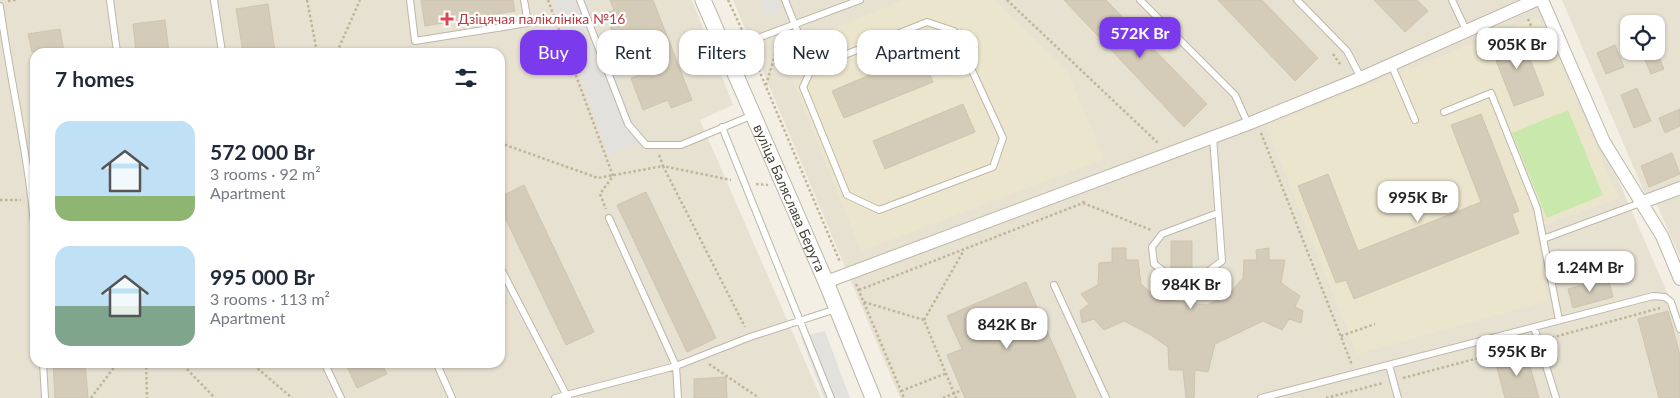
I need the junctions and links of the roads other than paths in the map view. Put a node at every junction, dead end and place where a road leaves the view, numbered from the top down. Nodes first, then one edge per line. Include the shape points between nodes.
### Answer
1 (110, 0) edge
2 (214, 0) edge
3 (410, 0) edge
4 (524, 0) edge
5 (580, 0) edge
6 (704, 0) edge
7 (785, 0) edge
8 (860, 0) edge
9 (1140, 0) edge
10 (1297, 0) edge
11 (1452, 0) edge
12 (1536, 0) edge
13 (1542, 0) edge
14 (0, 6) edge
15 (794, 24) junction
16 (717, 30) edge
17 (796, 30) edge
18 (1466, 30) junction
19 (764, 35) edge
20 (116, 48) edge
21 (221, 48) edge
22 (1391, 64) junction
23 (812, 68) joint
24 (736, 75) edge
25 (1357, 79) junction
26 (1444, 112) dead end
27 (753, 115) junction
28 (1415, 120) dead end
29 (1253, 125) junction
30 (722, 127) junction
31 (1213, 138) junction
32 (30, 184) edge
33 (1680, 188) edge
34 (1643, 202) junction
35 (1218, 213) junction
36 (609, 218) road end
37 (1543, 239) junction
38 (505, 277) edge
39 (1680, 279) edge
40 (826, 282) junction
41 (1054, 285) dead end
42 (836, 309) junction
43 (1559, 320) junction
44 (801, 322) junction
45 (1534, 327) junction
46 (1680, 329) edge
47 (1389, 365) junction
48 (676, 366) junction
49 (43, 368) edge
50 (327, 368) edge
51 (439, 368) edge
52 (568, 397) edge
53 (45, 398) edge
54 (341, 398) edge
55 (452, 398) edge
56 (555, 398) edge
57 (678, 398) edge
58 (832, 398) edge
59 (873, 398) edge
60 (1106, 398) edge
61 (1260, 398) edge
62 (1398, 398) edge
63 (1556, 398) edge

1 - 20 lane
2 - 21 lane
3 - 4 lane via 415,41 528,24
5 - 30 lane via 628,124 646,145 681,145
6 - 16 street, вуліца Баляслава Берута
7 - 15 lane
8 - 15 lane
9 - 29 lane via 1235,95
10 - 25 lane via 1347,51
11 - 18 lane
12 - 18 street
13 - 34 street via 1604,142
14 - 32 lane
15 - 17 lane
15 - 19 lane
18 - 22 street
22 - 25 street
22 - 28 lane
23 - 23 lane via 803,87 847,194 879,210 993,167 1003,138 954,31 927,22
24 - 27 street, вуліца Баляслава Берута
25 - 29 street
26 - 37 lane via 1491,93 1537,208
27 - 30 lane
27 - 40 street, вуліца Баляслава Берута
29 - 31 street
30 - 44 lane
31 - 35 lane
31 - 40 street
33 - 34 street
34 - 37 lane
34 - 39 street
35 - 35 lane via 1222,261 1206,274 1174,278 1154,264 1152,247 1162,234
36 - 48 lane
37 - 43 lane
38 - 52 lane
40 - 42 street, вуліца Баляслава Берута
41 - 60 lane
42 - 44 lane
42 - 59 street, вуліца Баляслава Берута
43 - 45 lane
43 - 46 lane via 1653,296 1665,296 1672,305
44 - 48 lane via 750,337
44 - 58 lane
45 - 47 lane
45 - 63 lane
47 - 61 lane
47 - 62 lane
48 - 52 lane
48 - 57 lane
49 - 53 lane
50 - 54 lane
51 - 55 lane
52 - 56 lane

